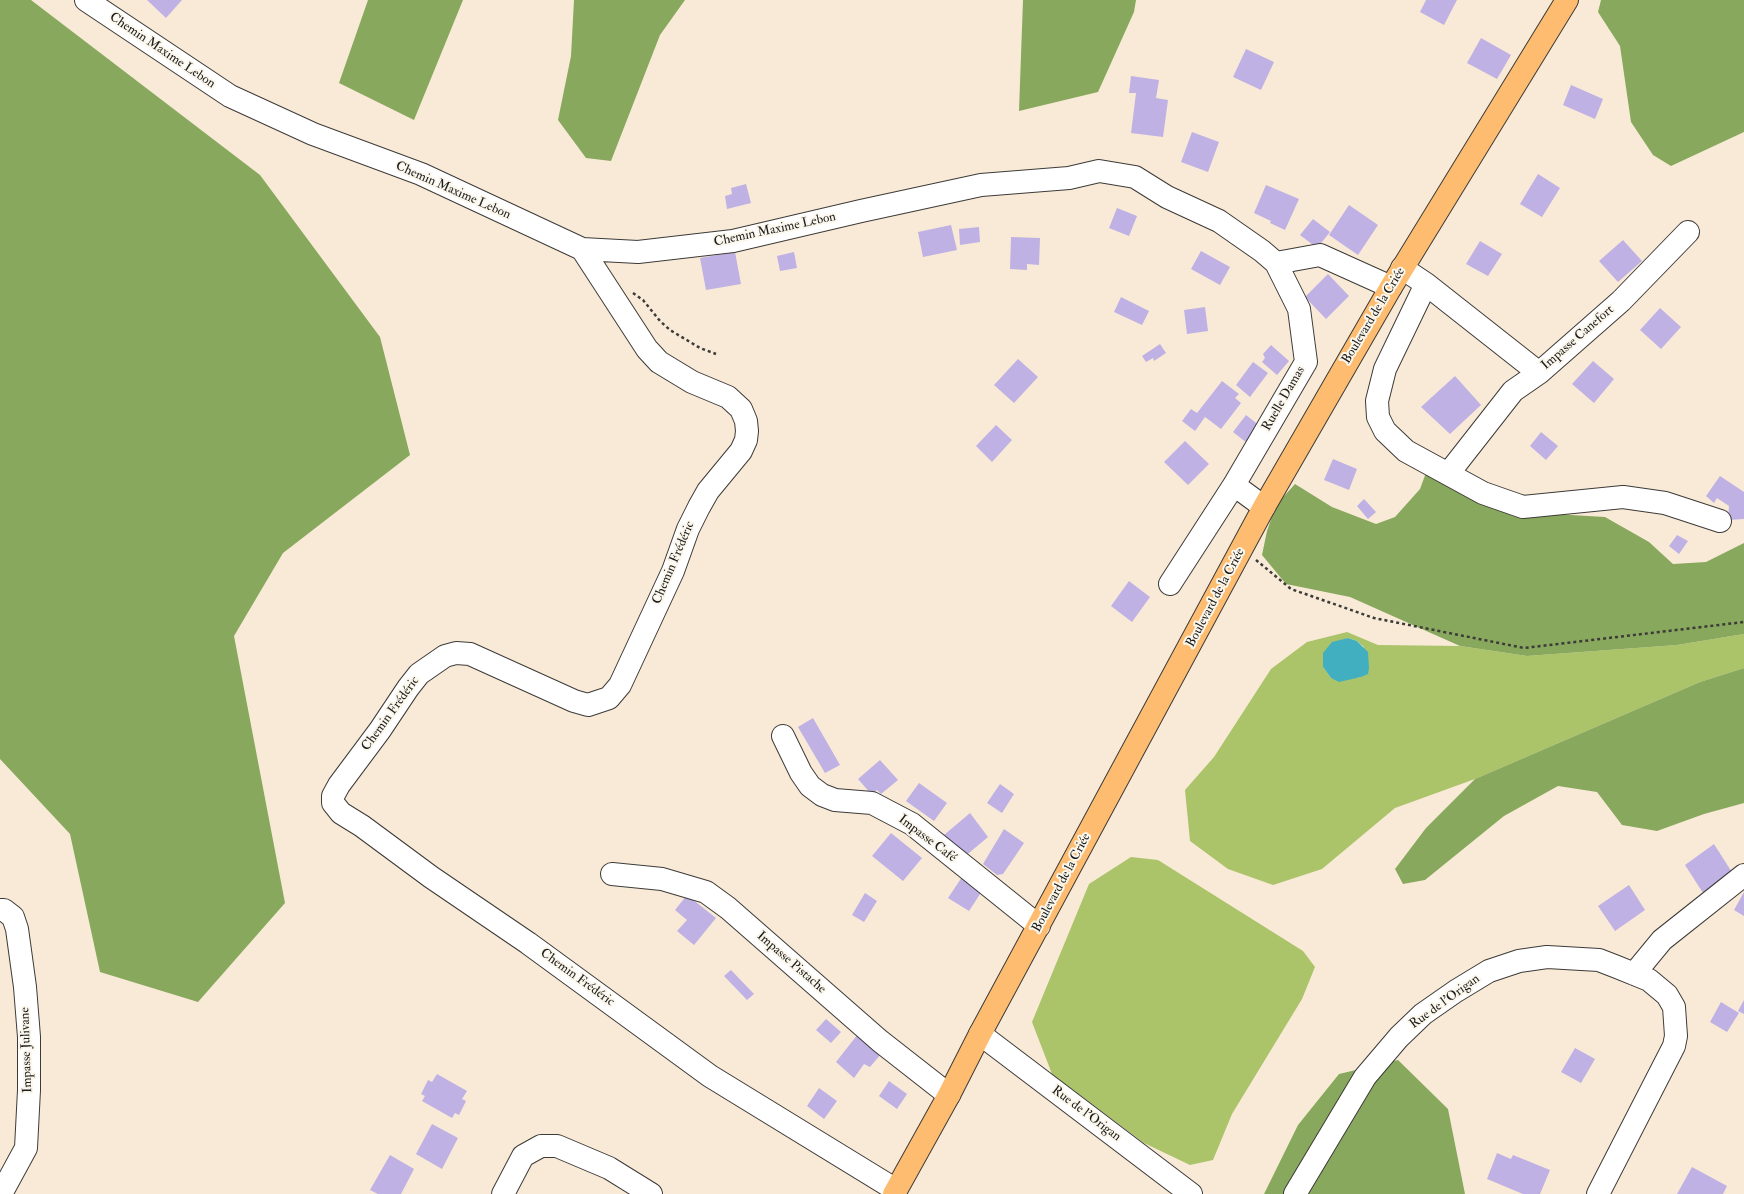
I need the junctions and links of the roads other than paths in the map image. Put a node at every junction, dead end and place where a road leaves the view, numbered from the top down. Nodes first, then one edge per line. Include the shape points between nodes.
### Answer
1 (86, 0) edge
2 (1563, 7) edge
3 (1688, 232) dead end
4 (582, 248) junction
5 (1276, 263) junction
6 (1402, 268) junction
7 (1426, 284) junction
8 (1391, 287) junction
9 (1539, 373) junction
10 (1448, 474) junction
11 (1234, 485) junction
12 (1264, 507) junction
13 (1720, 521) dead end
14 (1170, 584) dead end
15 (783, 736) dead end
16 (612, 874) dead end
17 (1744, 875) edge
18 (0, 910) edge
19 (1039, 926) junction
20 (1634, 974) junction
21 (980, 1034) junction
22 (949, 1095) junction
23 (895, 1192) edge
24 (1, 1194) edge
25 (503, 1194) edge
26 (651, 1194) edge
27 (1192, 1194) edge
28 (1295, 1194) edge
29 (1598, 1194) edge

1 - 4 street, Chemin Maxime Lebon via 230,96 312,134 421,174
2 - 6 main road, Boulevard de la Criée
3 - 9 street, Impasse Canefort via 1621,301
4 - 5 street, Chemin Maxime Lebon via 638,252 733,242 860,210 981,184 1069,178 1099,171 1135,177 1167,197 1219,221
4 - 23 street, Chemin Frédéric via 647,349 659,362 692,382 728,397 741,409 746,421 746,440 741,451 708,491 699,507 673,571 620,685 609,698 588,705 470,654 456,653 445,656 419,674 408,688 339,785 333,796 333,803 341,813 528,943 710,1076
5 - 8 street via 1320,255
5 - 11 street, Ruelle Damas via 1298,309 1306,362
6 - 7 street, Impasse Canefort
6 - 8 main road, Boulevard de la Criée
7 - 9 street, Impasse Canefort
7 - 10 street via 1385,369 1378,401 1378,416 1385,431 1406,451
8 - 12 main road, Boulevard de la Criée
9 - 10 street via 1513,391
10 - 13 street via 1483,493 1523,507 1624,496 1665,503
11 - 12 street
11 - 14 street, Ruelle Damas
12 - 19 main road, Boulevard de la Criée
15 - 19 street, Impasse Café via 801,773 810,786 822,795 835,800 872,803 912,824
16 - 22 street, Impasse Pistache via 662,879 706,892 728,908 880,1041
17 - 20 street via 1662,940
18 - 24 street, Impasse Julivane via 13,917 17,929 29,1037 26,1148
19 - 21 main road, Boulevard de la Criée
20 - 28 street, Rue de l'Origan via 1599,960 1547,957 1519,961 1489,971 1456,991 1423,1014 1365,1076
20 - 29 street, Rue de l'Origan via 1649,980 1667,995 1674,1007 1676,1036 1674,1046
21 - 22 main road, Boulevard de la Criée
21 - 27 street, Rue de l'Origan
22 - 23 main road, Boulevard de la Criée
25 - 26 street via 523,1156 541,1146 557,1146 609,1168

